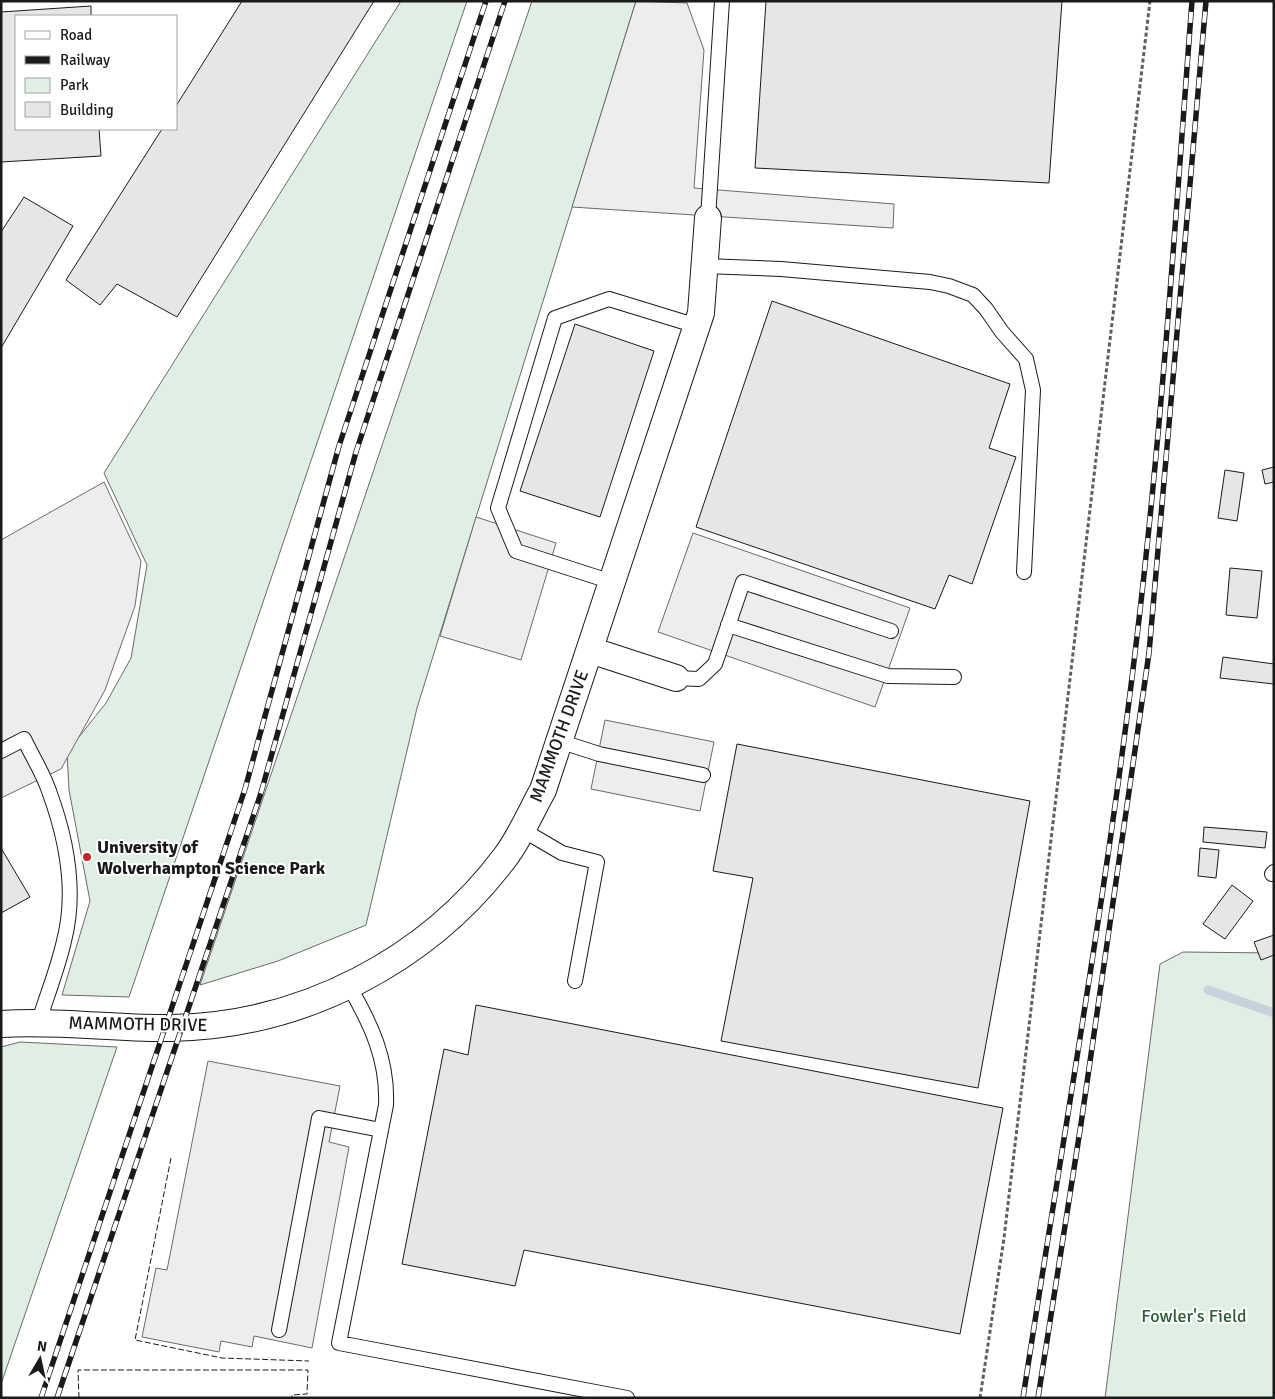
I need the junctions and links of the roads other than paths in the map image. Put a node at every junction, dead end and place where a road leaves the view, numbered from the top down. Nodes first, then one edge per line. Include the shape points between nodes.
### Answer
1 (722, 1) edge
2 (708, 218) joint
3 (704, 266) junction
4 (696, 326) junction
5 (1024, 572) dead end
6 (612, 582) junction
7 (728, 625) junction
8 (891, 630) dead end
9 (590, 650) junction
10 (954, 677) dead end
11 (676, 678) joint
12 (559, 741) junction
13 (1, 751) edge
14 (703, 775) dead end
15 (521, 829) junction
16 (575, 981) dead end
17 (349, 986) junction
18 (39, 1021) junction
19 (1, 1024) edge
20 (381, 1130) junction
21 (279, 1330) dead end
22 (627, 1398) edge

1 - 2 lane
2 - 3 street, MAMMOTH DRIVE
3 - 4 street, MAMMOTH DRIVE via 701,313
3 - 5 lane via 930,282 973,296 1026,359 1031,372 1033,390
4 - 6 street, MAMMOTH DRIVE
4 - 6 lane via 609,299 554,318 498,508 516,551
6 - 9 street, MAMMOTH DRIVE
7 - 8 lane via 743,582
7 - 10 lane via 888,676
7 - 11 lane via 715,664 699,678
9 - 11 street
9 - 12 street, MAMMOTH DRIVE
12 - 14 lane via 599,754
12 - 15 street, MAMMOTH DRIVE via 543,790
13 - 18 lane via 24,739 49,789 69,872 65,940
15 - 16 lane via 562,852 597,862
15 - 17 street, MAMMOTH DRIVE via 507,855 468,902 417,946
17 - 18 street, MAMMOTH DRIVE via 329,997 276,1015 218,1026 170,1028
17 - 20 lane via 366,1015 384,1063 387,1083
18 - 19 street, MAMMOTH DRIVE
20 - 21 lane via 319,1118
20 - 22 lane via 339,1343

